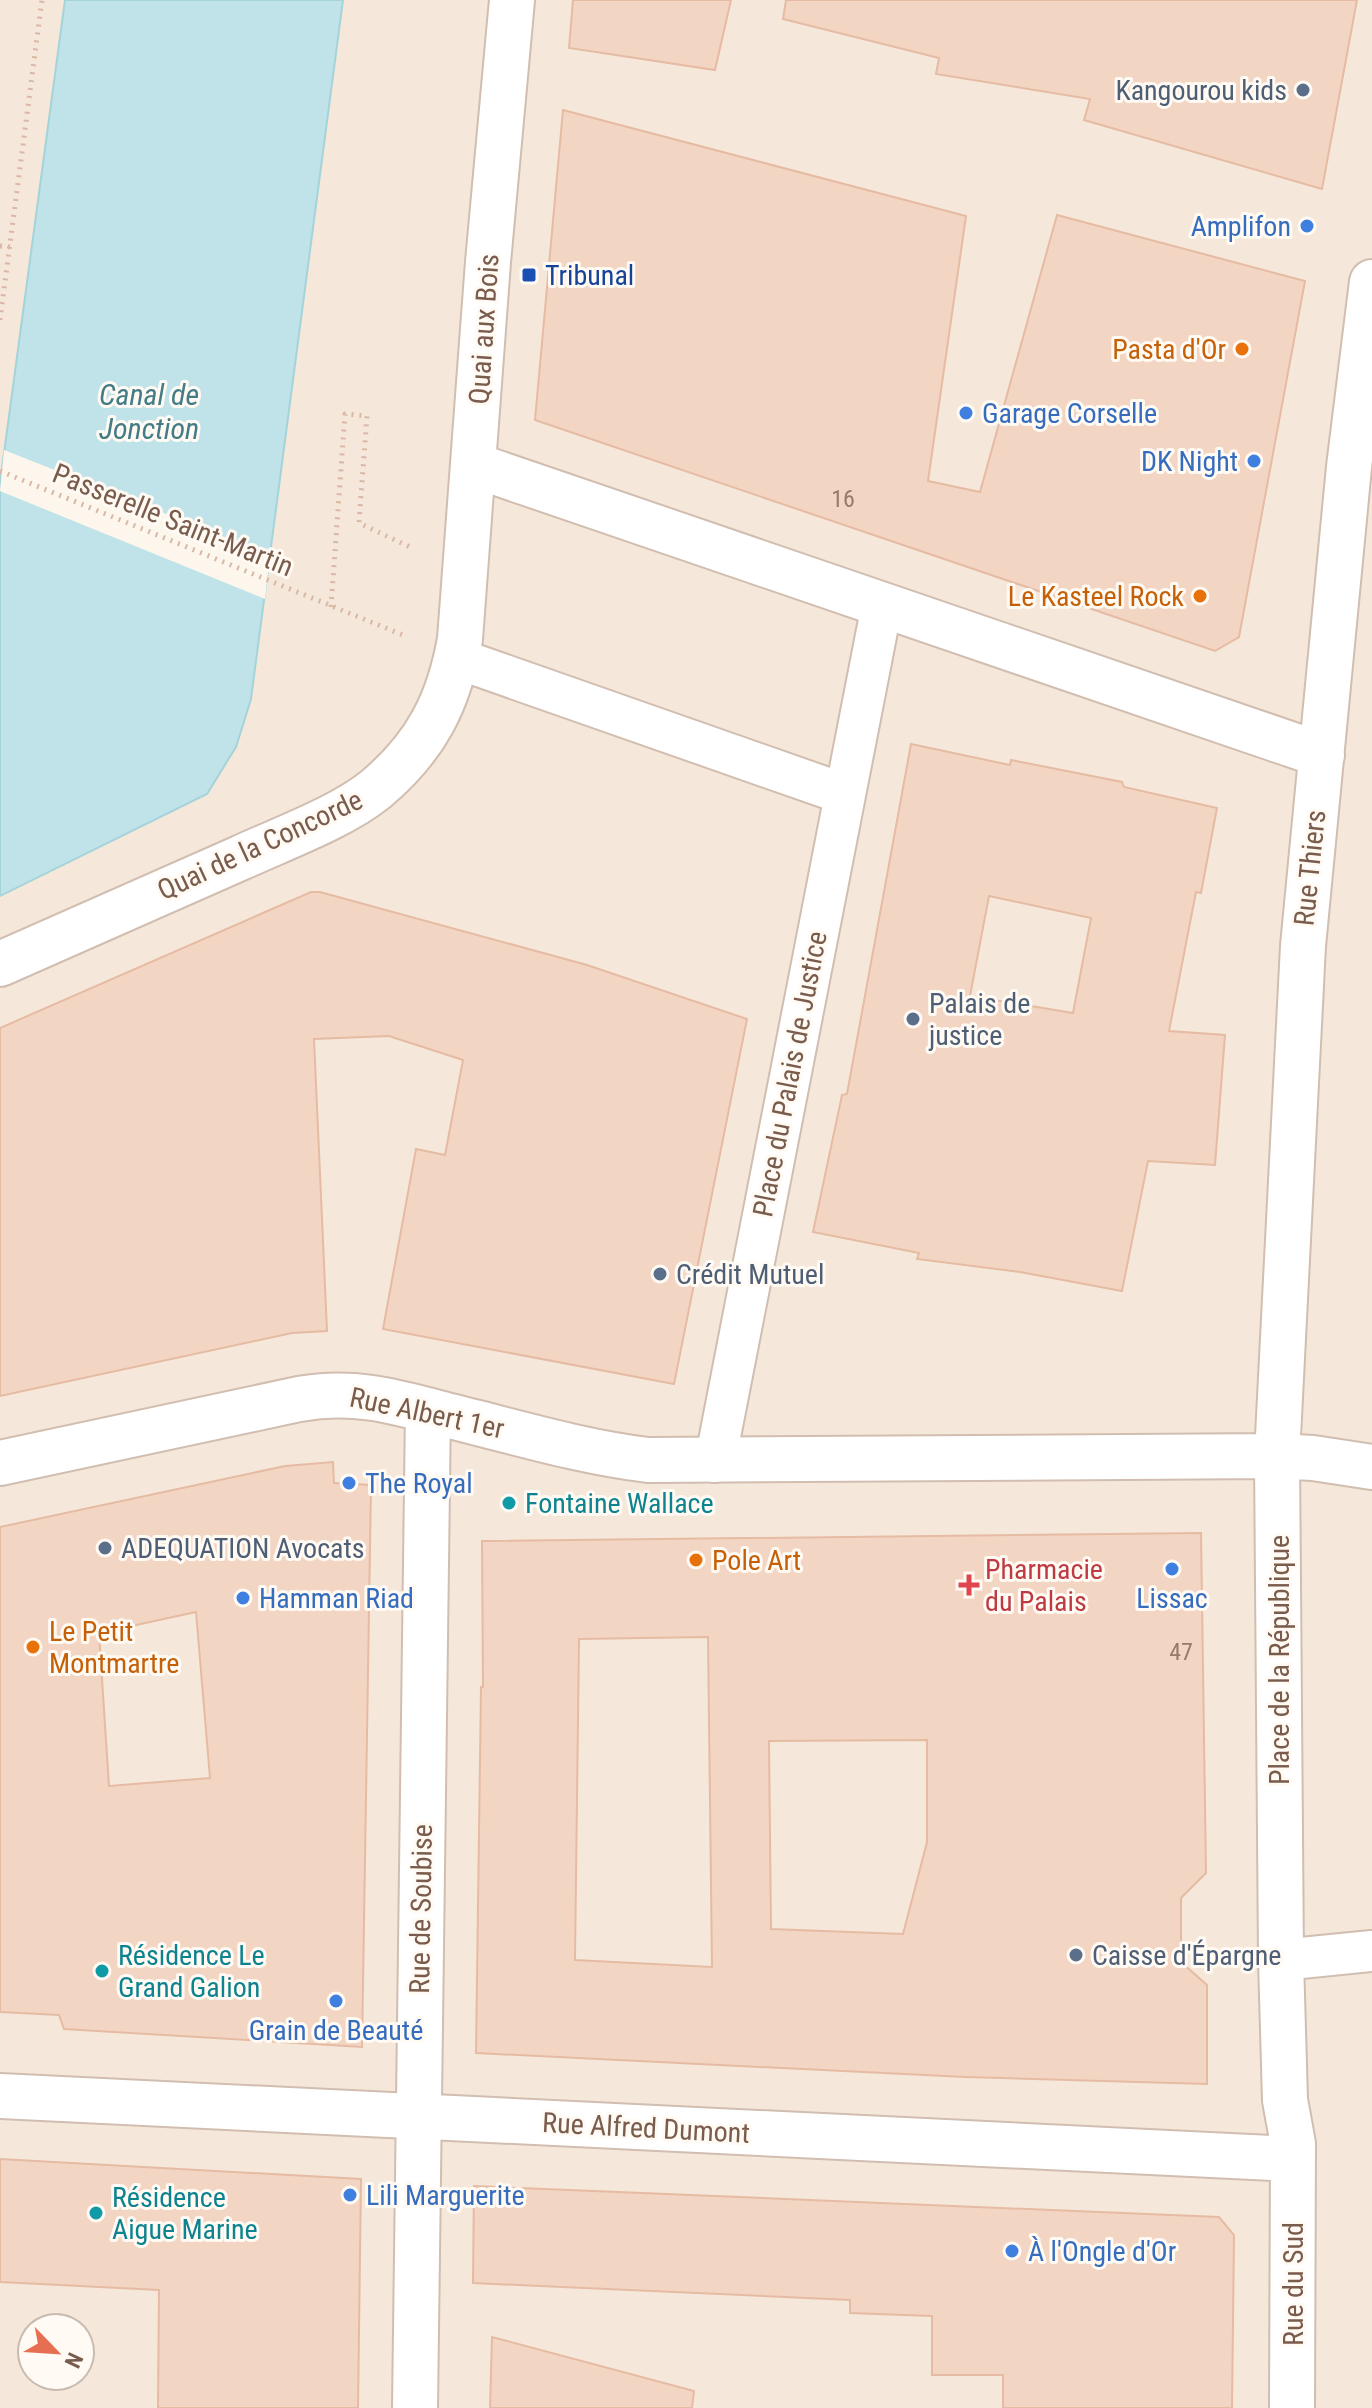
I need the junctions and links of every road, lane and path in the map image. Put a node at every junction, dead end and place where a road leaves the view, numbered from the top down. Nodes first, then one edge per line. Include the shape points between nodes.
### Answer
1 (42, 0) edge
2 (512, 0) edge
3 (0, 246) edge
4 (10, 247) junction
5 (1372, 282) edge
6 (0, 320) edge
7 (474, 465) junction
8 (0, 471) edge
9 (414, 549) dead end
10 (882, 605) junction
11 (331, 607) junction
12 (411, 638) dead end
13 (456, 658) junction
14 (1322, 755) junction
15 (844, 794) junction
16 (0, 964) edge
17 (428, 1410) junction
18 (1277, 1456) junction
19 (715, 1462) junction
20 (0, 1463) edge
21 (1372, 1467) edge
22 (1372, 1951) edge
23 (1281, 1960) junction
24 (0, 2096) edge
25 (418, 2117) junction
26 (1293, 2159) junction
27 (415, 2408) edge
28 (1292, 2408) edge

1 - 4 path
2 - 7 street, Quai aux Bois
3 - 4 path
4 - 6 path
5 - 14 street, Rue Thiers
7 - 10 street
7 - 13 street, Quai aux Bois
8 - 11 path, Passerelle Saint-Martin
9 - 11 path via 359,523 367,416 345,414
10 - 14 street
10 - 15 street, Place du Palais de Justice
11 - 12 path, Passerelle Saint-Martin
13 - 15 street
13 - 16 street, Quai de la Concorde via 448,692 426,734 365,797
14 - 18 street, Rue Thiers via 1303,946
15 - 19 street, Place du Palais de Justice
17 - 19 street, Rue Albert 1er via 624,1457
17 - 20 street, Rue Albert 1er via 361,1395 320,1395
17 - 25 street, Rue de Soubise
18 - 19 street
18 - 21 street
18 - 23 street, Place de la République
22 - 23 street
23 - 26 street, Place de la République via 1285,2100
24 - 25 street, Rue Alfred Dumont
25 - 26 street, Rue Alfred Dumont
25 - 27 street, Rue de Soubise
26 - 28 street, Rue du Sud

